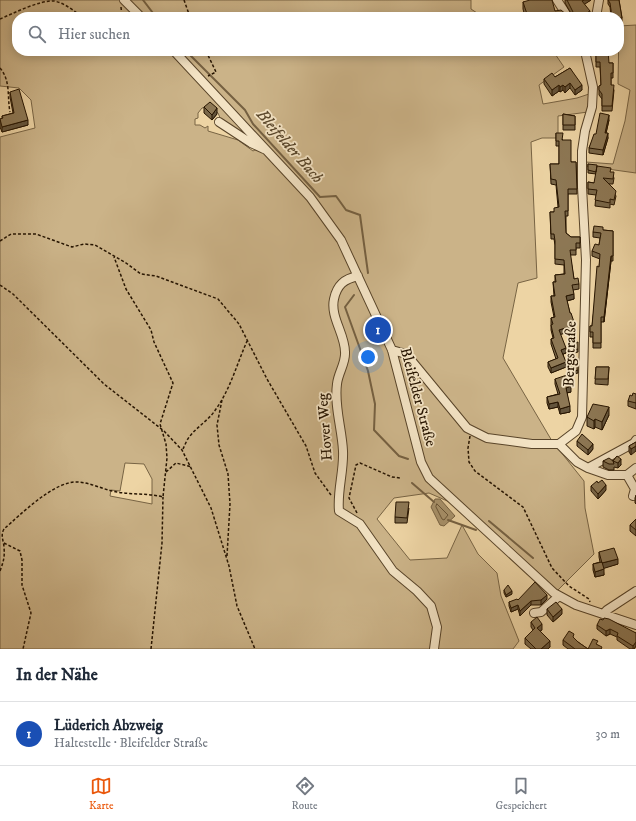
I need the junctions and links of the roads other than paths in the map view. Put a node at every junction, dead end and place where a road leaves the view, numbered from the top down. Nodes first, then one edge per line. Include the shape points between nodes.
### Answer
1 (124, 0) edge
2 (557, 0) edge
3 (599, 0) edge
4 (136, 12) edge
5 (565, 12) edge
6 (597, 12) edge
7 (179, 56) edge
8 (586, 56) edge
9 (219, 122) dead end
10 (268, 152) junction
11 (358, 276) junction
12 (392, 350) junction
13 (636, 440) edge
14 (559, 444) junction
15 (588, 468) junction
16 (636, 468) edge
17 (627, 475) junction
18 (633, 496) dead end
19 (636, 591) edge
20 (559, 596) junction
21 (534, 613) dead end
22 (603, 614) junction
23 (636, 626) edge
24 (434, 649) edge

1 - 4 street
2 - 5 street
3 - 6 street
7 - 10 street, Bleifelder Straße
8 - 14 street, Bergstraße via 593,87 592,107 582,151 586,260 582,417 576,431
9 - 10 street via 251,144
10 - 11 street, Bleifelder Straße via 320,208 341,240
11 - 12 street, Bleifelder Straße
11 - 24 street, Hover Weg via 347,278 338,286 334,300 335,316 346,352 337,383 336,399 343,452 339,511 360,524 393,571 432,606 437,627
12 - 14 street via 406,354 472,431 487,438 506,441
12 - 20 street, Bleifelder Straße via 419,454 429,478
13 - 15 street
14 - 15 street via 577,462
15 - 17 street via 608,474
16 - 17 street
17 - 18 street via 635,489
19 - 22 street
20 - 21 street via 541,612
20 - 22 street, Bleifelder Straße
22 - 23 street, Bleifelder Straße

